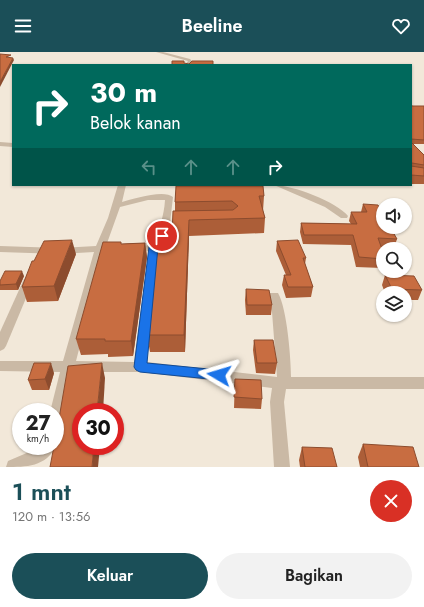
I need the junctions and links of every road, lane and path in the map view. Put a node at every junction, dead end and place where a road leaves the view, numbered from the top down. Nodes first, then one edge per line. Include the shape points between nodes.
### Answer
1 (158, 52) edge
2 (188, 64) edge
3 (0, 144) edge
4 (12, 145) edge
5 (122, 186) edge
6 (281, 186) edge
7 (116, 206) junction
8 (344, 216) dead end
9 (154, 247) junction
10 (0, 249) edge
11 (100, 249) junction
12 (42, 250) junction
13 (274, 296) dead end
14 (5, 321) edge
15 (0, 346) edge
16 (0, 366) edge
17 (68, 367) junction
18 (140, 367) junction
19 (282, 382) junction
20 (424, 383) edge
21 (60, 403) edge
22 (38, 455) edge
23 (14, 467) edge
24 (282, 467) edge

1 - 2 street via 189,60
3 - 4 street
5 - 7 street
6 - 8 street via 328,205
7 - 9 street via 148,198 173,197 170,222
7 - 11 street
9 - 11 street via 128,250
9 - 18 street
10 - 12 street
11 - 12 street
11 - 17 street
12 - 14 street
13 - 19 street via 284,365
14 - 15 street
16 - 17 street
17 - 18 street
17 - 21 street
18 - 19 street
19 - 20 street
19 - 24 street via 278,402
22 - 23 street

